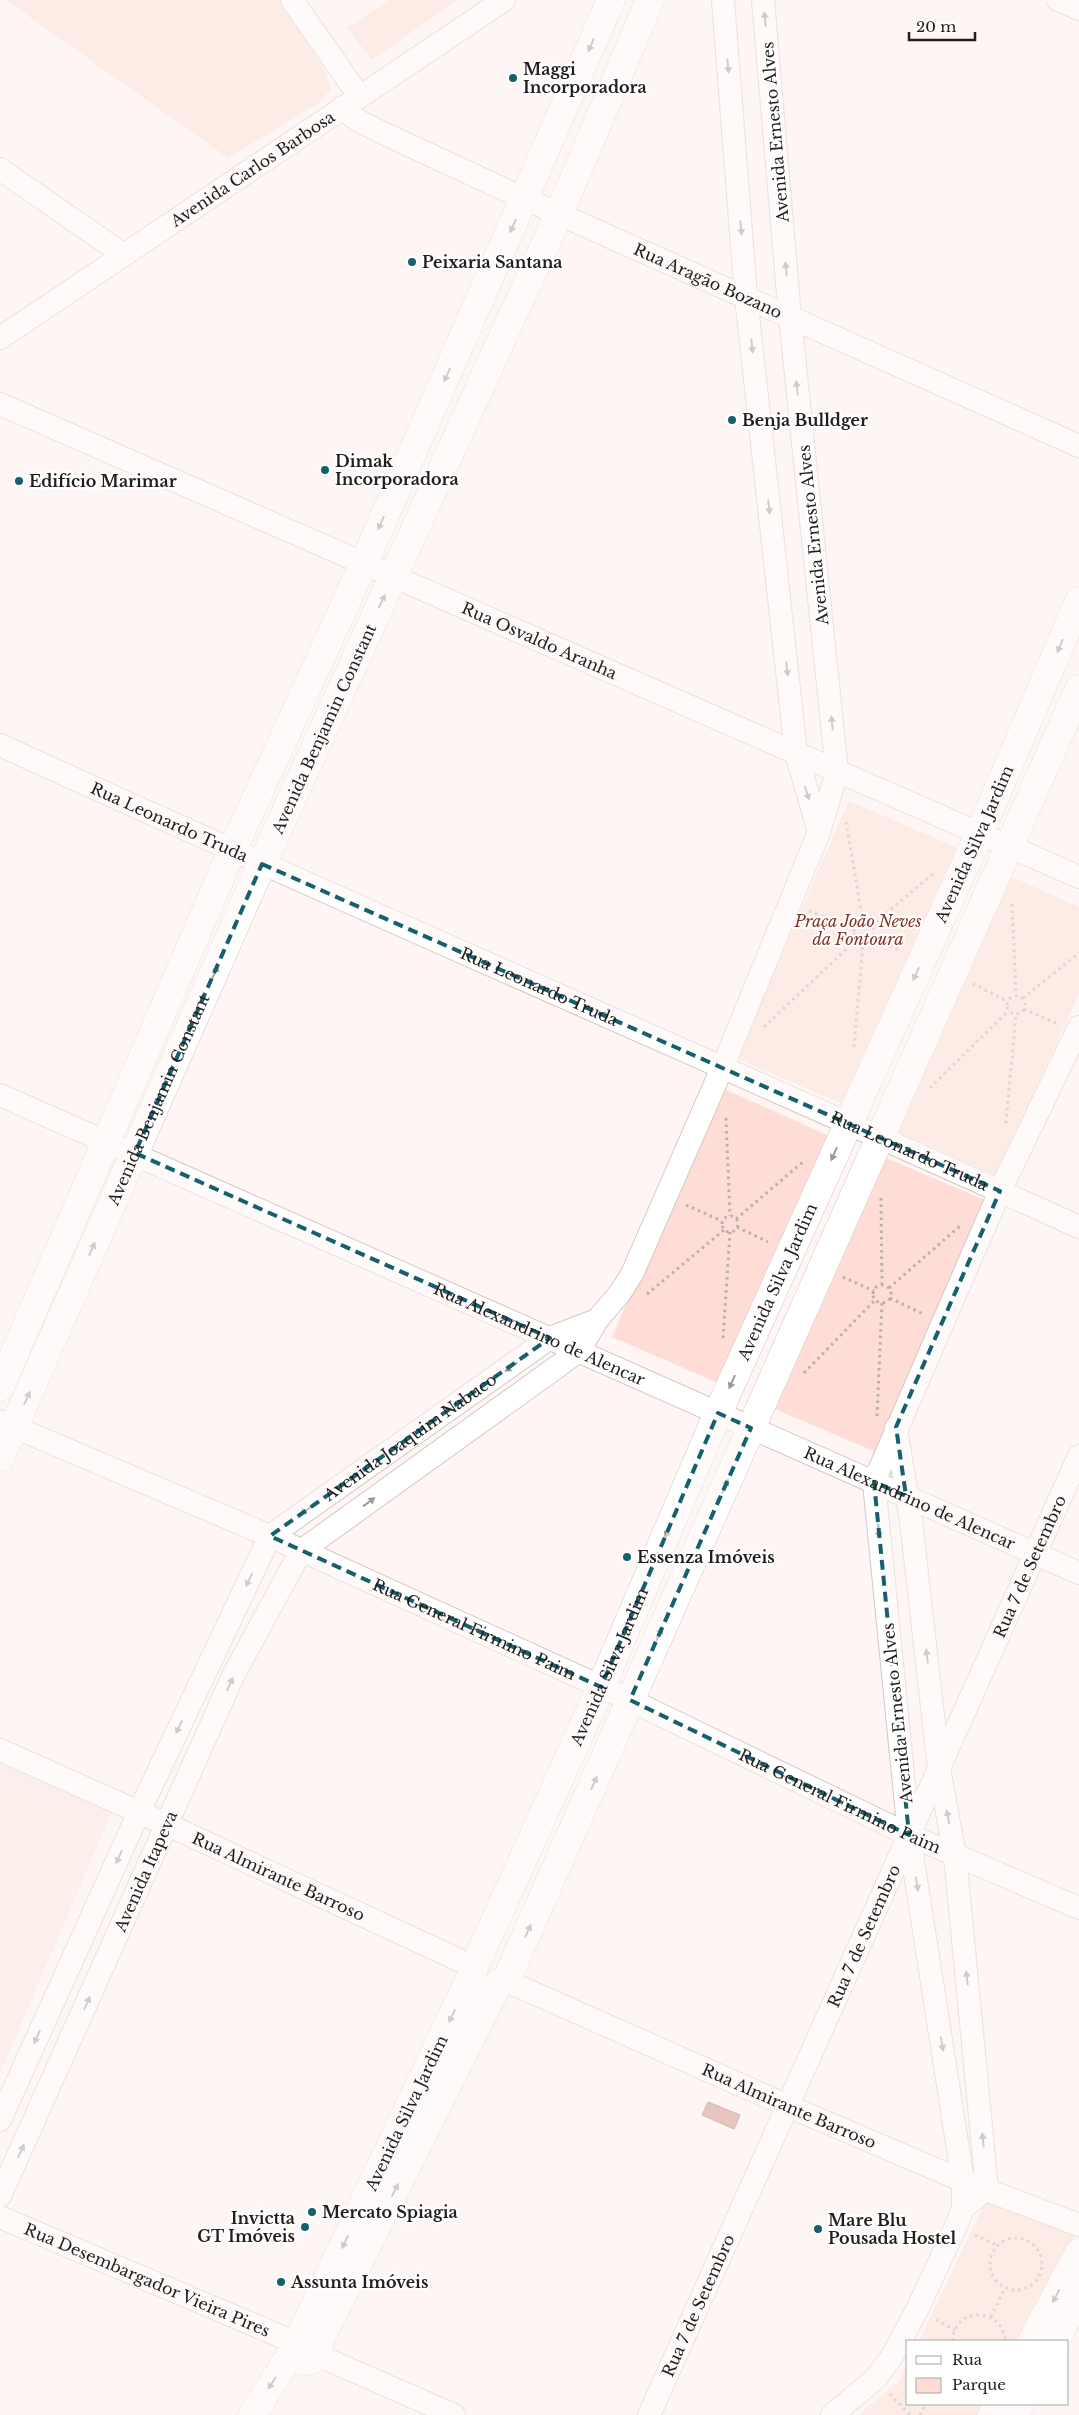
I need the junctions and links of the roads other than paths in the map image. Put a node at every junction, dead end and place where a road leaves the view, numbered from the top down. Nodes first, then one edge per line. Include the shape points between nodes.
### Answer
1 (292, 0) edge
2 (504, 0) edge
3 (611, 0) edge
4 (636, 0) edge
5 (650, 0) edge
6 (723, 0) edge
7 (763, 0) edge
8 (1058, 0) edge
9 (1079, 9) edge
10 (608, 98) junction
11 (350, 102) junction
12 (0, 170) edge
13 (525, 199) junction
14 (559, 214) junction
15 (124, 255) junction
16 (746, 297) junction
17 (790, 317) junction
18 (0, 338) edge
19 (0, 404) edge
20 (1079, 446) edge
21 (364, 563) junction
22 (393, 576) junction
23 (1079, 601) edge
24 (1079, 689) edge
25 (0, 745) edge
26 (796, 753) junction
27 (837, 772) junction
28 (819, 832) junction
29 (979, 834) junction
30 (1009, 846) junction
31 (232, 851) junction
32 (262, 864) junction
33 (1079, 877) edge
34 (1078, 1030) edge
35 (724, 1066) junction
36 (0, 1095) edge
37 (848, 1124) junction
38 (880, 1137) junction
39 (108, 1141) junction
40 (135, 1154) junction
41 (1000, 1191) junction
42 (1079, 1227) edge
43 (597, 1320) junction
44 (550, 1338) junction
45 (579, 1351) junction
46 (0, 1387) edge
47 (718, 1413) junction
48 (7, 1424) edge
49 (886, 1426) junction
50 (751, 1428) junction
51 (1079, 1456) edge
52 (0, 1458) edge
53 (874, 1482) junction
54 (906, 1496) junction
55 (270, 1536) junction
56 (301, 1551) junction
57 (1035, 1554) junction
58 (1079, 1574) edge
59 (601, 1687) junction
60 (630, 1700) junction
61 (0, 1750) edge
62 (939, 1768) junction
63 (139, 1812) junction
64 (168, 1825) junction
65 (909, 1835) junction
66 (955, 1856) junction
67 (1079, 1908) edge
68 (475, 1968) junction
69 (503, 1979) junction
70 (788, 2106) junction
71 (0, 2120) edge
72 (963, 2181) junction
73 (987, 2189) junction
74 (0, 2196) edge
75 (963, 2208) junction
76 (0, 2217) edge
77 (1079, 2225) edge
78 (1079, 2253) edge
79 (1079, 2296) edge
80 (1033, 2340) edge
81 (1056, 2340) edge
82 (306, 2348) junction
83 (252, 2415) edge
84 (272, 2415) edge
85 (454, 2415) edge
86 (649, 2415) edge
87 (832, 2415) edge

1 - 11 street, Rua Aragão Bozano
2 - 11 street, Avenida Carlos Barbosa
3 -> 13 street, Avenida Benjamin Constant
4 - 10 street via 606,72
5 - 10 street, Avenida Benjamin Constant
6 -> 16 street
17 -> 7 street, Avenida Ernesto Alves
8 - 9 street
10 - 14 street, Avenida Benjamin Constant
11 - 13 street, Rua Aragão Bozano via 359,121
11 - 15 street, Avenida Carlos Barbosa
12 - 15 street
13 - 14 street, Rua Aragão Bozano
13 -> 21 street, Avenida Benjamin Constant
14 - 16 street, Rua Aragão Bozano
14 - 22 street, Avenida Benjamin Constant
15 - 18 street, Avenida Carlos Barbosa
16 - 17 street, Rua Aragão Bozano
16 -> 26 street
17 - 20 street, Rua Aragão Bozano
27 -> 17 street, Avenida Ernesto Alves
19 - 21 street, Rua Osvaldo Aranha
21 - 22 street, Rua Osvaldo Aranha
21 - 31 street, Avenida Benjamin Constant
22 - 26 street, Rua Osvaldo Aranha
32 -> 22 street, Avenida Benjamin Constant
23 -> 29 street, Avenida Silva Jardim
24 - 30 street, Avenida Silva Jardim
25 - 31 street, Rua Leonardo Truda
26 - 27 street, Rua Osvaldo Aranha
26 -> 28 street
27 - 28 street
27 - 29 street, Rua Osvaldo Aranha
28 - 35 street
29 - 30 street, Rua Osvaldo Aranha
29 -> 37 street, Avenida Silva Jardim
30 - 33 street, Rua Osvaldo Aranha
30 - 38 street, Avenida Silva Jardim
31 - 32 street, Rua Leonardo Truda
31 - 39 street, Avenida Benjamin Constant
32 - 35 street, Rua Leonardo Truda
40 -> 32 street, Avenida Benjamin Constant
34 - 41 street
35 - 37 street, Rua Leonardo Truda
35 - 43 street via 632,1274
36 - 39 street, Rua Alexandrino de Alencar
37 - 38 street, Rua Leonardo Truda
37 -> 47 street, Avenida Silva Jardim
38 - 41 street, Rua Leonardo Truda
38 - 50 street, Avenida Silva Jardim
39 - 40 street, Rua Alexandrino de Alencar
39 - 46 street, Avenida Benjamin Constant
40 - 44 street, Rua Alexandrino de Alencar
48 -> 40 street, Avenida Benjamin Constant
41 - 42 street, Rua Leonardo Truda
41 - 49 street via 943,1323
43 - 44 street
43 - 45 street
44 - 45 street, Rua Alexandrino de Alencar
44 -> 55 street, Avenida Joaquim Nabuco
45 - 47 street, Rua Alexandrino de Alencar
56 -> 45 street, Avenida Joaquim Nabuco
47 - 50 street, Rua Alexandrino de Alencar
47 -> 59 street, Avenida Silva Jardim
48 - 52 street, Avenida Benjamin Constant
48 - 55 street, Rua General Firmino Paim
49 - 53 street
49 - 54 street
50 - 53 street, Rua Alexandrino de Alencar
60 -> 50 street, Avenida Silva Jardim
51 - 57 street, Rua 7 de Setembro
53 - 54 street, Rua Alexandrino de Alencar
53 -> 65 street, Avenida Ernesto Alves
54 - 57 street, Rua Alexandrino de Alencar
62 -> 54 street
55 - 56 street, Rua General Firmino Paim
55 -> 63 street, Avenida Itapeva
56 - 59 street, Rua General Firmino Paim
64 -> 56 street, Avenida Itapeva via 234,1674
57 - 58 street, Rua Alexandrino de Alencar
57 - 62 street, Rua 7 de Setembro
59 - 60 street, Rua General Firmino Paim
59 - 68 street, Avenida Silva Jardim
60 - 65 street, Rua General Firmino Paim
69 -> 60 street, Avenida Silva Jardim
61 - 63 street, Rua Almirante Barroso
62 - 65 street, Rua 7 de Setembro
66 -> 62 street
63 - 64 street, Rua Almirante Barroso
63 -> 71 street, Avenida Itapeva
64 - 68 street, Rua Almirante Barroso
74 -> 64 street, Avenida Itapeva
65 - 66 street, Rua General Firmino Paim
65 - 70 street, Rua 7 de Setembro
65 -> 72 street, Avenida Ernesto Alves
66 - 67 street, Rua General Firmino Paim
73 -> 66 street
68 - 69 street via 484,1958 494,1959
68 -> 82 street, Avenida Silva Jardim
69 - 70 street, Rua Almirante Barroso
82 -> 69 street, Avenida Silva Jardim
70 - 72 street, Rua Almirante Barroso
70 - 86 street, Rua 7 de Setembro
72 - 73 street, Rua Almirante Barroso
72 - 75 street, Avenida Ernesto Alves
73 - 75 street
73 - 77 street, Rua Almirante Barroso
75 - 87 street via 917,2310 891,2358 875,2379
76 - 82 street, Rua Desembargador Vieira Pires
78 -> 80 street
79 - 81 street
82 -> 83 street, Avenida Silva Jardim
82 - 84 street, Avenida Silva Jardim
82 - 85 street, Rua Desembargador Vieira Pires

